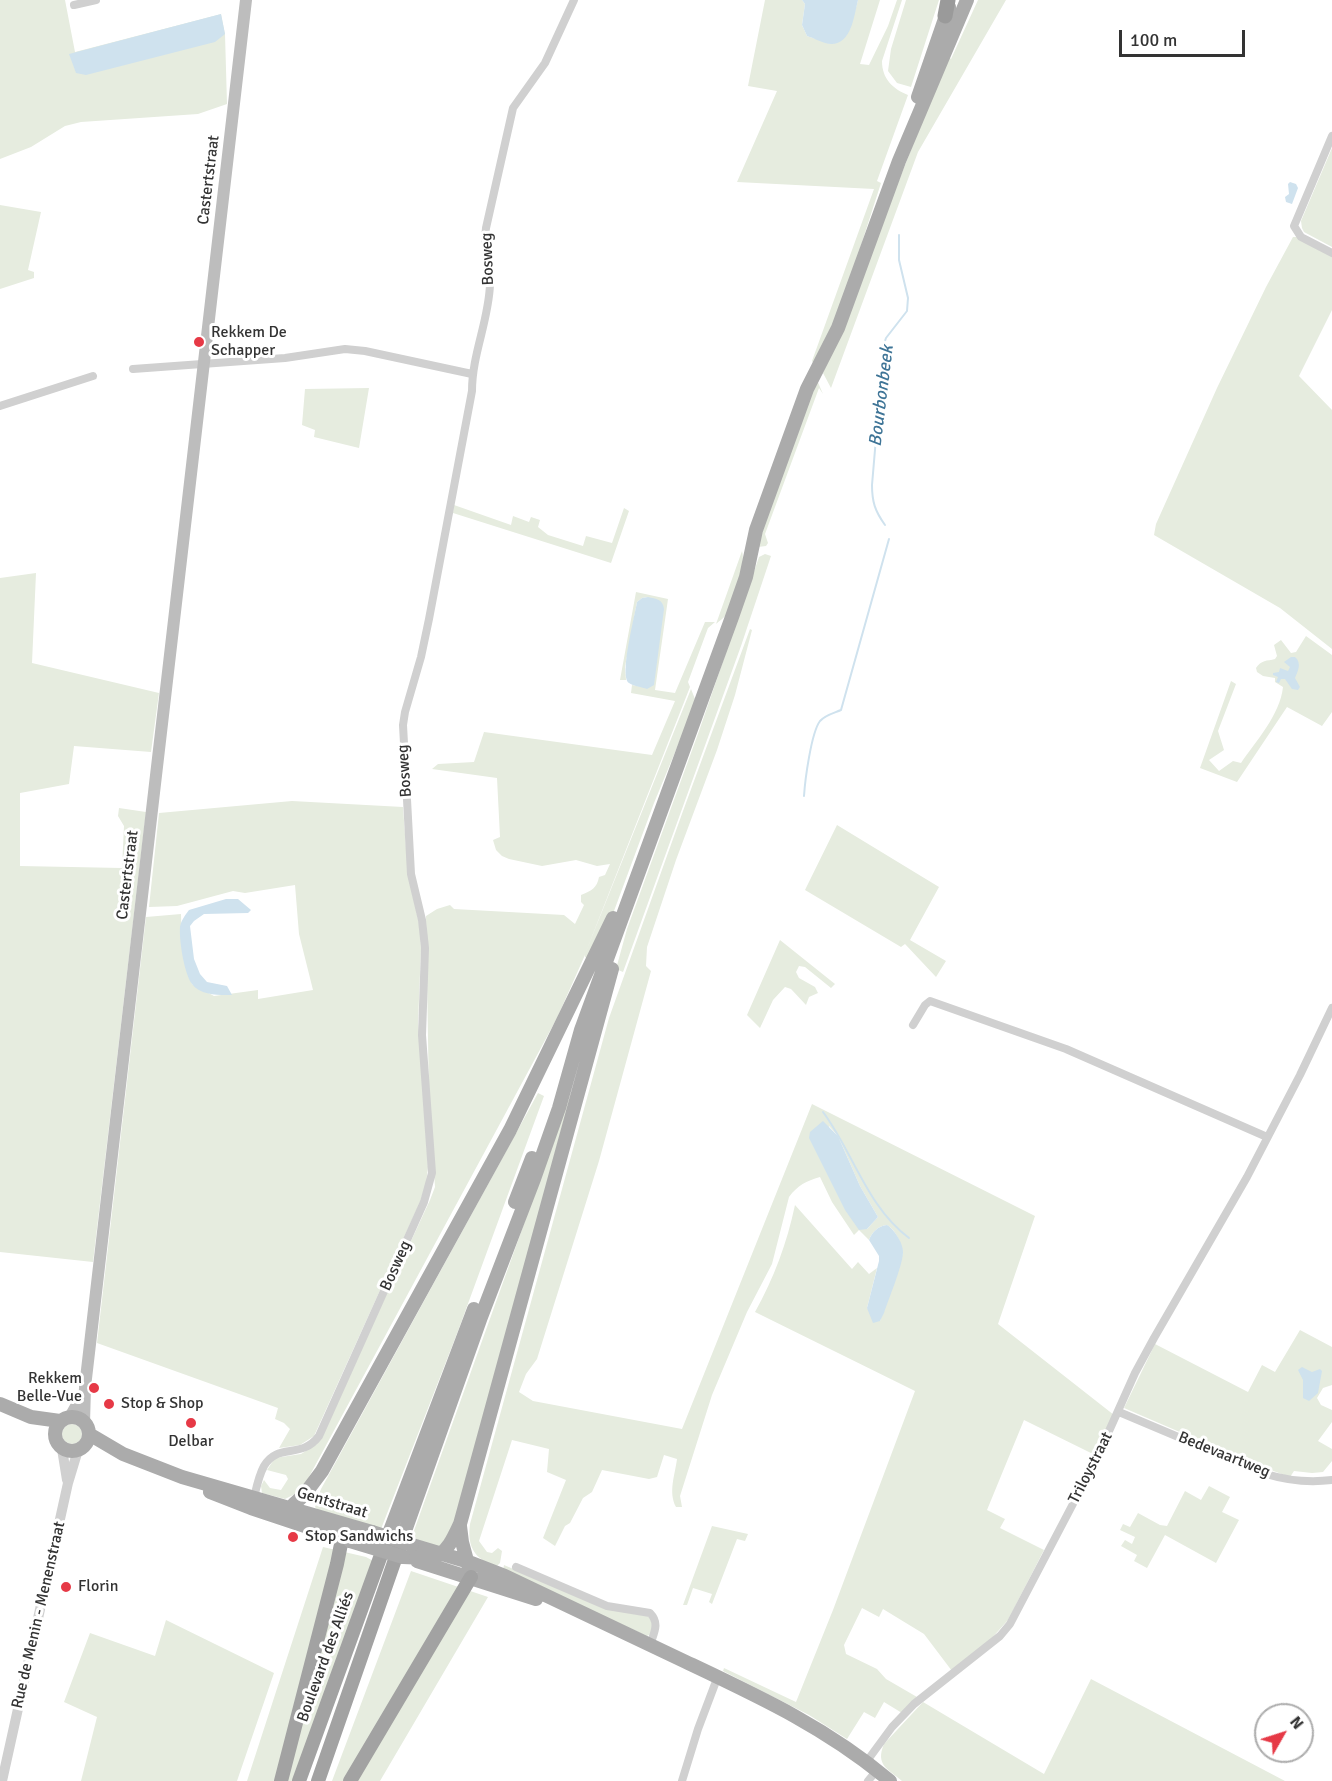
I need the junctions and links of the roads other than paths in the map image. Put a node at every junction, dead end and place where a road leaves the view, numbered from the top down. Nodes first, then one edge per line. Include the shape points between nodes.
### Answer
1 (96, 0) edge
2 (246, 0) edge
3 (574, 0) edge
4 (948, 0) edge
5 (953, 0) edge
6 (967, 0) edge
7 (74, 5) dead end
8 (945, 16) junction
9 (1332, 136) edge
10 (899, 161) junction
11 (1332, 252) edge
12 (204, 364) junction
13 (133, 369) dead end
14 (472, 374) junction
15 (93, 376) dead end
16 (0, 406) edge
17 (639, 872) junction
18 (1332, 1008) edge
19 (913, 1025) dead end
20 (581, 1030) junction
21 (1267, 1137) junction
22 (85, 1390) junction
23 (0, 1404) edge
24 (1119, 1412) junction
25 (31, 1417) junction
26 (65, 1419) junction
27 (84, 1438) junction
28 (58, 1443) junction
29 (322, 1471) junction
30 (1332, 1480) edge
31 (68, 1483) junction
32 (253, 1503) junction
33 (292, 1508) junction
34 (309, 1514) junction
35 (460, 1524) junction
36 (320, 1530) junction
37 (350, 1535) junction
38 (385, 1544) joint
39 (401, 1552) junction
40 (433, 1557) junction
41 (469, 1562) junction
42 (516, 1568) dead end
43 (471, 1577) junction
44 (603, 1623) junction
45 (650, 1645) junction
46 (718, 1676) junction
47 (870, 1771) edge
48 (2, 1775) edge
49 (281, 1781) edge
50 (299, 1781) edge
51 (318, 1781) edge
52 (350, 1781) edge
53 (682, 1781) edge
54 (890, 1781) edge

1 - 7 street
2 - 12 main road, Castertstraat
3 - 14 street, Bosweg via 545,63 518,100 510,119 486,228 484,248 490,285
4 - 8 highway
5 - 8 main road
6 - 10 main road
8 - 10 main road
9 - 11 street via 1294,226 1301,237
10 - 17 main road via 838,328 814,374 794,426 756,530 746,577
12 - 13 street
12 - 14 street via 345,349
12 - 22 main road, Castertstraat
14 - 32 street, Bosweg via 429,619 403,725 411,874 424,940 422,1035 432,1158 430,1186 319,1436 299,1451 272,1456 260,1475
15 - 16 street
17 - 20 main road
17 - 29 main road via 622,897 510,1130
17 - 35 main road via 637,896 612,969
18 - 21 street, Triloystraat
19 - 21 street via 930,1000 941,1003 1066,1049
20 - 38 main road
20 - 39 main road via 559,1108 481,1317
21 - 24 street, Triloystraat via 1154,1338
22 - 26 main road, Castertstraat
22 - 27 main road, Castertstraat
23 - 25 main road
24 - 30 street, Bedevaartweg via 1266,1474 1309,1483
24 - 47 street, Triloystraat via 1006,1631 914,1704 892,1728
25 - 26 main road
25 - 28 main road
26 - 27 main road via 80,1419
26 - 28 main road via 56,1429
27 - 28 main road via 68,1451
27 - 31 street, Rue de Menin - Menenstraat
27 - 32 main road via 182,1477 199,1488
28 - 31 street, Rue de Menin - Menenstraat
29 - 33 main road
29 - 34 main road
31 - 48 street, Rue de Menin - Menenstraat
32 - 33 main road, Gentstraat
32 - 36 main road
33 - 34 main road, Gentstraat
34 - 36 main road
34 - 37 main road, Gentstraat
35 - 40 main road via 449,1547
35 - 41 main road
36 - 37 main road
37 - 39 main road, bridge
37 - 40 main road, Gentstraat, bridge via 372,1532
37 - 49 highway via 337,1564
38 - 50 highway, Boulevard des Alliés
39 - 40 main road
39 - 51 highway, Boulevard des Alliés
40 - 41 main road, Gentstraat
40 - 43 main road
41 - 43 main road
41 - 44 main road, Gentstraat
42 - 45 street via 607,1606 650,1613 656,1628
43 - 44 main road
43 - 52 highway
44 - 45 main road
45 - 46 main road
46 - 47 main road via 817,1727
46 - 53 street
47 - 54 main road

